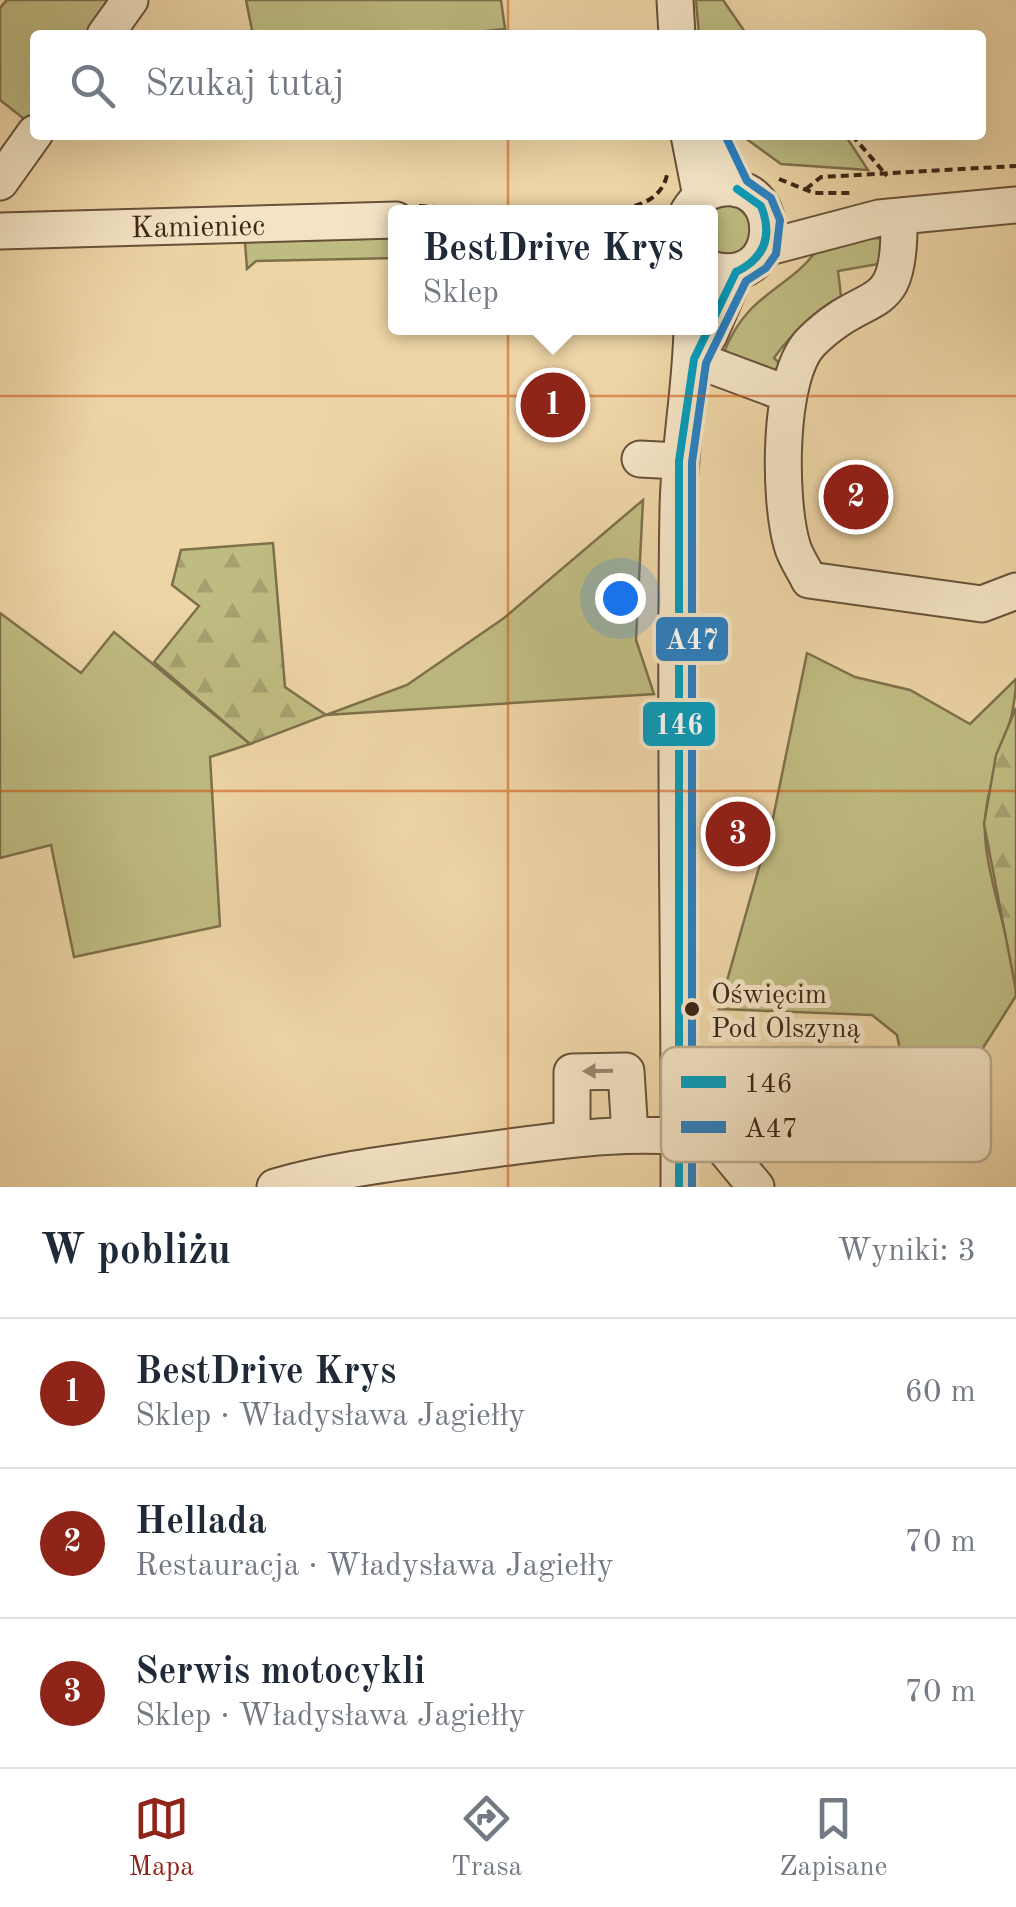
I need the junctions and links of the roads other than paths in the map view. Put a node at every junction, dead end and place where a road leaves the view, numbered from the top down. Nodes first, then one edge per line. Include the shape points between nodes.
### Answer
1 (130, 0) edge
2 (675, 0) edge
3 (109, 30) edge
4 (678, 30) edge
5 (30, 140) edge
6 (690, 140) edge
7 (715, 140) edge
8 (0, 182) edge
9 (759, 191) junction
10 (689, 205) edge
11 (693, 205) edge
12 (1016, 206) edge
13 (388, 214) edge
14 (889, 217) junction
15 (0, 231) edge
16 (766, 248) junction
17 (723, 270) edge
18 (693, 343) edge
19 (788, 394) junction
20 (640, 459) dead end
21 (679, 460) junction
22 (1016, 591) edge
23 (679, 1047) edge
24 (661, 1134) edge
25 (630, 1135) junction
26 (572, 1139) junction
27 (678, 1162) edge
28 (735, 1162) edge
29 (275, 1187) edge
30 (678, 1187) edge
31 (756, 1187) edge

1 - 3 street
2 - 4 street
5 - 8 street
6 - 10 street
7 - 9 street
9 - 11 street via 712,190
9 - 14 street
9 - 16 street via 768,219
12 - 14 street
13 - 15 street, Kamieniec
14 - 16 street
14 - 19 street via 895,279 880,297 808,345
16 - 17 street via 758,259
18 - 19 street
18 - 21 street
19 - 22 street via 782,426 792,544 809,580 982,604
20 - 21 street
21 - 23 street
24 - 25 street
25 - 26 street
25 -> 26 street via 626,1071 572,1072
26 - 29 street via 326,1172
27 - 30 street
28 - 31 street

